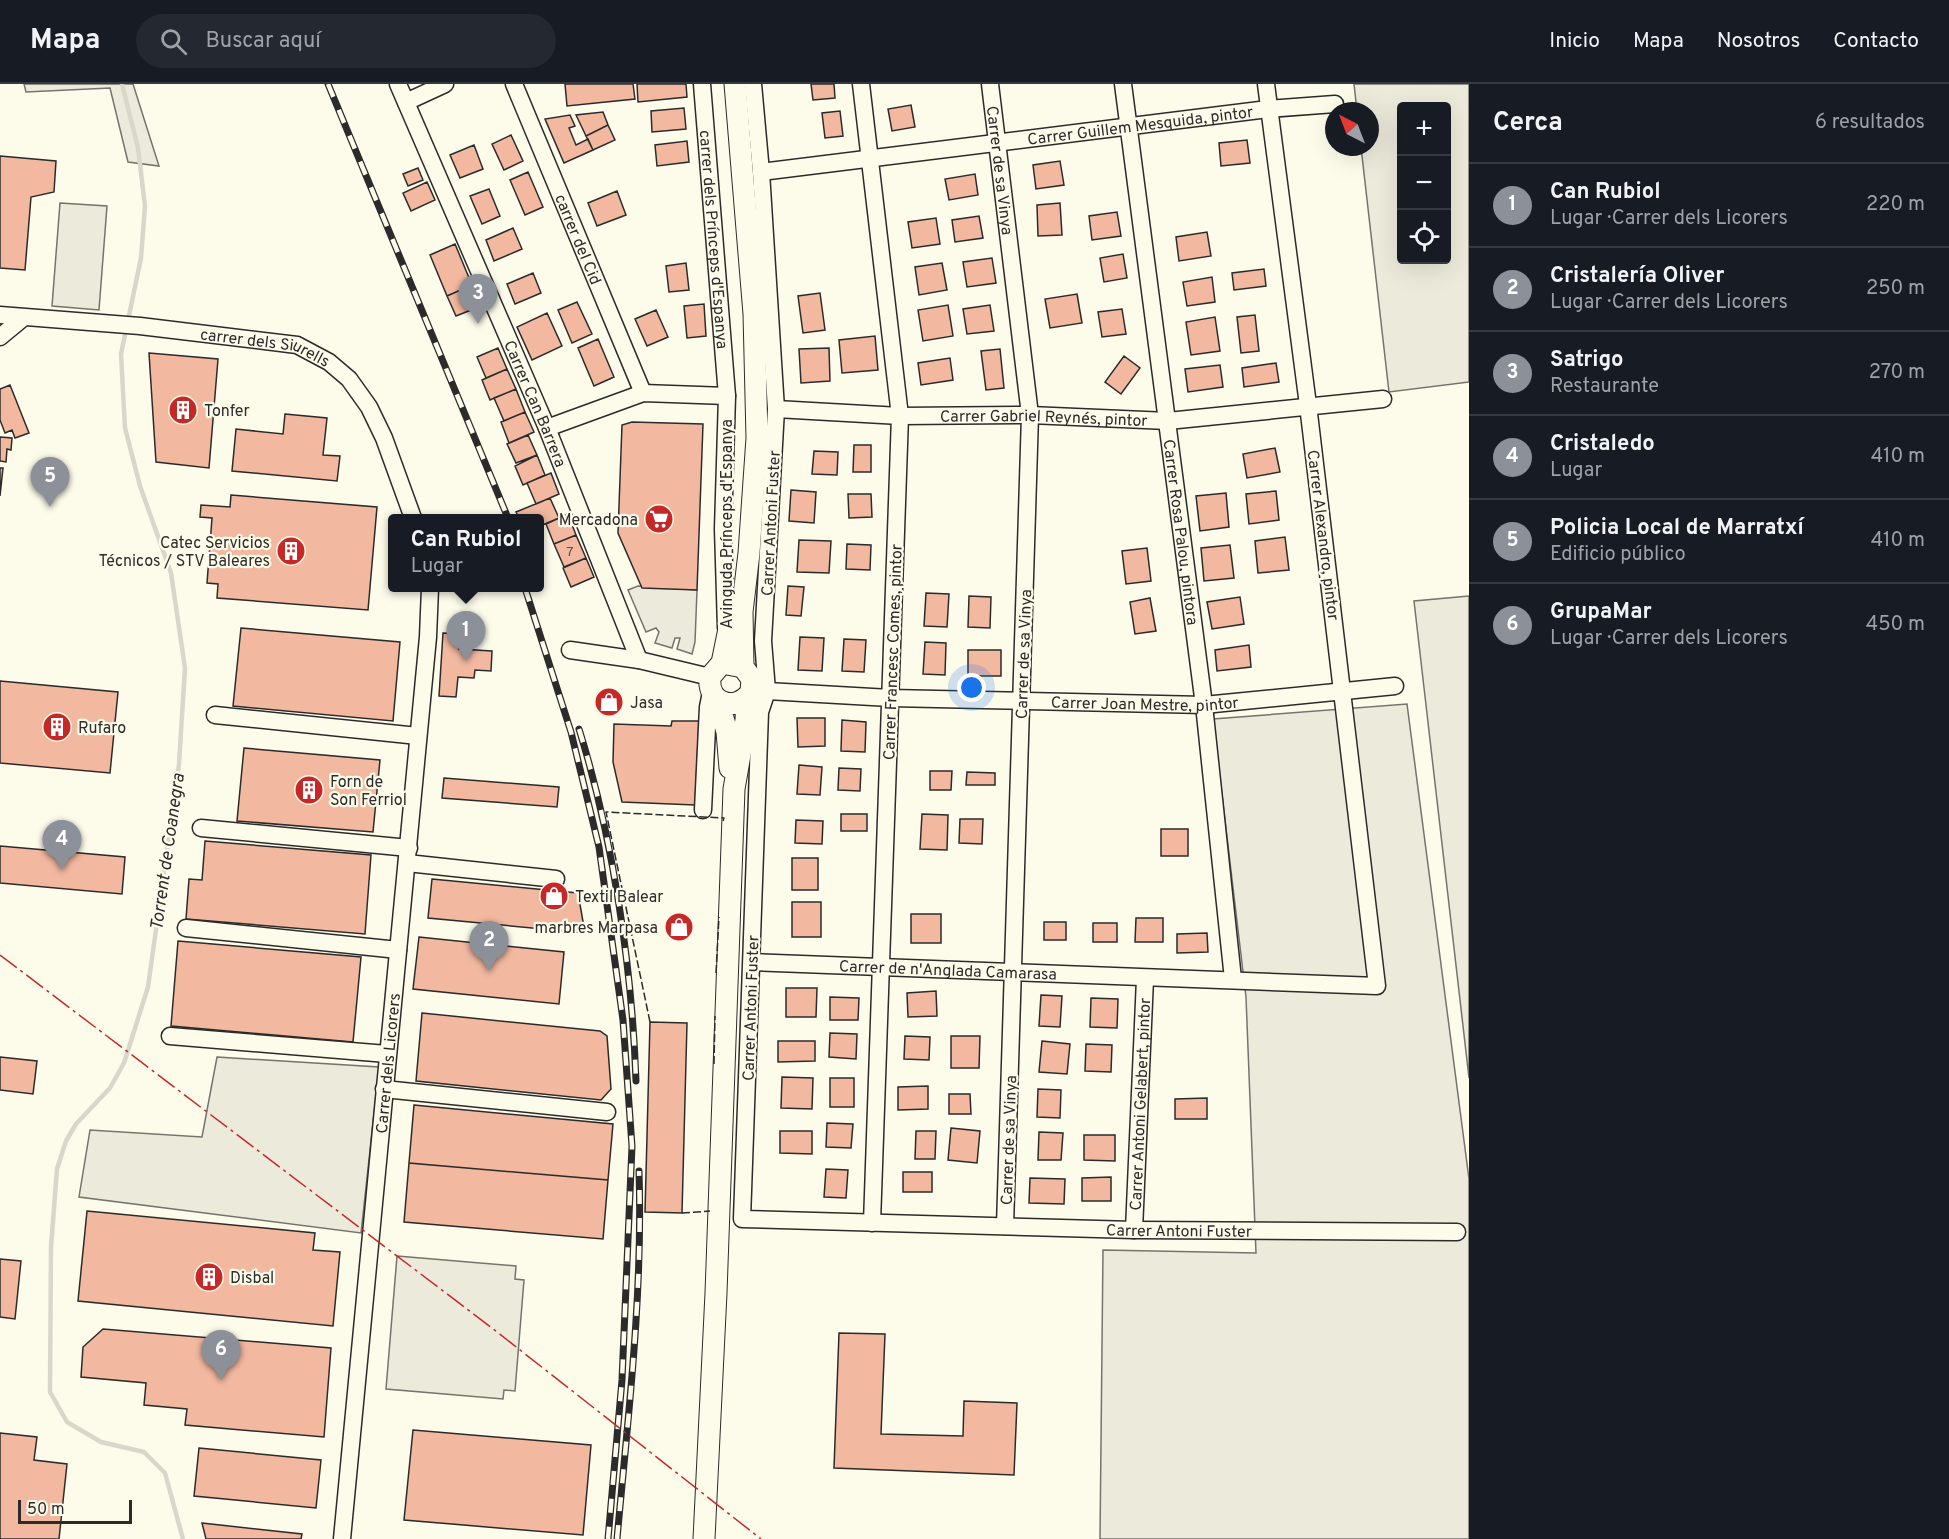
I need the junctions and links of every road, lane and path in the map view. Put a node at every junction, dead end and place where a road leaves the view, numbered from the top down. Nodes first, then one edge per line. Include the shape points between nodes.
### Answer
1 (398, 84) edge
2 (445, 84) edge
3 (514, 84) edge
4 (702, 84) edge
5 (735, 84) edge
6 (753, 84) edge
7 (861, 84) edge
8 (990, 84) edge
9 (1123, 84) edge
10 (1266, 84) edge
11 (406, 102) junction
12 (1325, 105) edge
13 (1268, 110) junction
14 (1128, 127) junction
15 (996, 143) junction
16 (869, 159) junction
17 (761, 172) junction
18 (0, 315) edge
19 (23, 318) junction
20 (0, 337) edge
21 (644, 393) junction
22 (727, 396) junction
23 (1383, 399) dead end
24 (1308, 405) junction
25 (776, 410) junction
26 (1030, 415) junction
27 (900, 416) junction
28 (1168, 421) junction
29 (547, 428) junction
30 (411, 514) edge
31 (430, 592) edge
32 (570, 650) dead end
33 (639, 660) junction
34 (722, 675) junction
35 (1395, 686) dead end
36 (766, 691) junction
37 (1344, 691) junction
38 (890, 698) junction
39 (747, 699) junction
40 (1022, 702) junction
41 (1204, 705) junction
42 (215, 715) dead end
43 (418, 736) junction
44 (734, 789) junction
45 (703, 810) dead end
46 (201, 828) dead end
47 (408, 856) junction
48 (556, 879) dead end
49 (186, 928) dead end
50 (398, 950) junction
51 (752, 962) junction
52 (880, 967) junction
53 (1012, 970) junction
54 (1145, 979) junction
55 (1233, 979) junction
56 (1377, 986) joint
57 (170, 1036) dead end
58 (387, 1054) junction
59 (384, 1089) junction
60 (607, 1112) dead end
61 (872, 1223) junction
62 (1005, 1226) junction
63 (1134, 1230) junction
64 (1457, 1232) dead end
65 (342, 1539) edge
66 (704, 1539) edge

1 - 11 street, Carrer Can Barrera
2 - 11 street
3 - 21 street, carrer del Cid
4 - 22 street, carrer dels Prínceps d'Espanya
5 - 34 main road via 754,314 757,438 749,553
6 - 17 street, Carrer Antoni Fuster
7 - 16 street, Carrer Francesc Comes, pintor
8 - 15 street, Carrer de sa Vinya
9 - 14 street, Carrer Rosa Palou, pintora
10 - 13 street, Carrer Alexandro, pintor
11 - 29 street, Carrer Can Barrera
12 - 13 street, Carrer Guillem Mesquida, pintor
13 - 14 street, Carrer Guillem Mesquida, pintor
13 - 24 street, Carrer Alexandro, pintor
14 - 15 street, Carrer Guillem Mesquida, pintor
14 - 28 street, Carrer Rosa Palou, pintora
15 - 16 street, Carrer Guillem Mesquida, pintor
15 - 26 street, Carrer de sa Vinya
16 - 17 street, Carrer Guillem Mesquida, pintor
16 - 27 street, Carrer Francesc Comes, pintor
17 - 25 street, Carrer Antoni Fuster
18 - 19 street, carrer dels Siurells
19 - 20 street
19 - 30 street, carrer dels Siurells via 140,326 297,345 329,362 349,379 369,406
21 - 22 street
21 - 29 street
22 - 34 street, Avinguda Prínceps d'Espanya
23 - 24 street, Carrer Gabriel Reynés, pintor
24 - 28 street, Carrer Gabriel Reynés, pintor
24 - 37 street, Carrer Alexandro, pintor
25 - 27 street, Carrer Gabriel Reynés, pintor
25 - 36 street, Carrer Antoni Fuster via 763,642
26 - 27 street, Carrer Gabriel Reynés, pintor
26 - 28 street, Carrer Gabriel Reynés, pintor
26 - 40 street, Carrer de sa Vinya
27 - 38 street, Carrer Francesc Comes, pintor
28 - 41 street, Carrer Rosa Palou, pintora
29 - 33 street, Carrer Can Barrera
31 - 43 street, Carrer dels Licorers
32 - 33 street
33 - 34 street
34 - 39 main road via 734,705
34 - 39 main road via 750,674 753,686
34 - 44 main road
34 - 45 street, Avinguda Prínceps d'Espanya via 708,707
35 - 37 street
36 - 38 street, Carrer Joan Mestre, pintor
36 - 51 street, Carrer Antoni Fuster via 760,712
37 - 41 street, Carrer Joan Mestre, pintor
37 - 56 street, Carrer Alexandro, pintor
38 - 40 street, Carrer Joan Mestre, pintor
38 - 52 street, Carrer Francesc Comes, pintor
39 - 44 main road
40 - 41 street, Carrer Joan Mestre, pintor
40 - 53 street, Carrer de sa Vinya
41 - 55 street, Carrer Rosa Palou, pintora
42 - 43 street
43 - 47 street, Carrer dels Licorers
44 - 66 main road
46 - 47 street
47 - 48 street
47 - 50 street, Carrer dels Licorers
49 - 50 street
50 - 58 street, Carrer dels Licorers
51 - 52 street, Carrer de n'Anglada Camarasa
51 - 61 street, Carrer Antoni Fuster via 742,1219
52 - 53 street, Carrer de n'Anglada Camarasa
52 - 61 street, Carrer Francesc Comes, pintor
53 - 54 street, Carrer de n'Anglada Camarasa
53 - 62 street, Carrer de sa Vinya
54 - 55 street, Carrer de n'Anglada Camarasa
54 - 63 street, Carrer Antoni Gelabert, pintor
55 - 56 street, Carrer de n'Anglada Camarasa
57 - 58 street
58 - 59 street, Carrer dels Licorers
59 - 60 street
59 - 65 street, Carrer dels Licorers
61 - 62 street, Carrer Antoni Fuster
62 - 63 street, Carrer Antoni Fuster
63 - 64 street, Carrer Antoni Fuster

